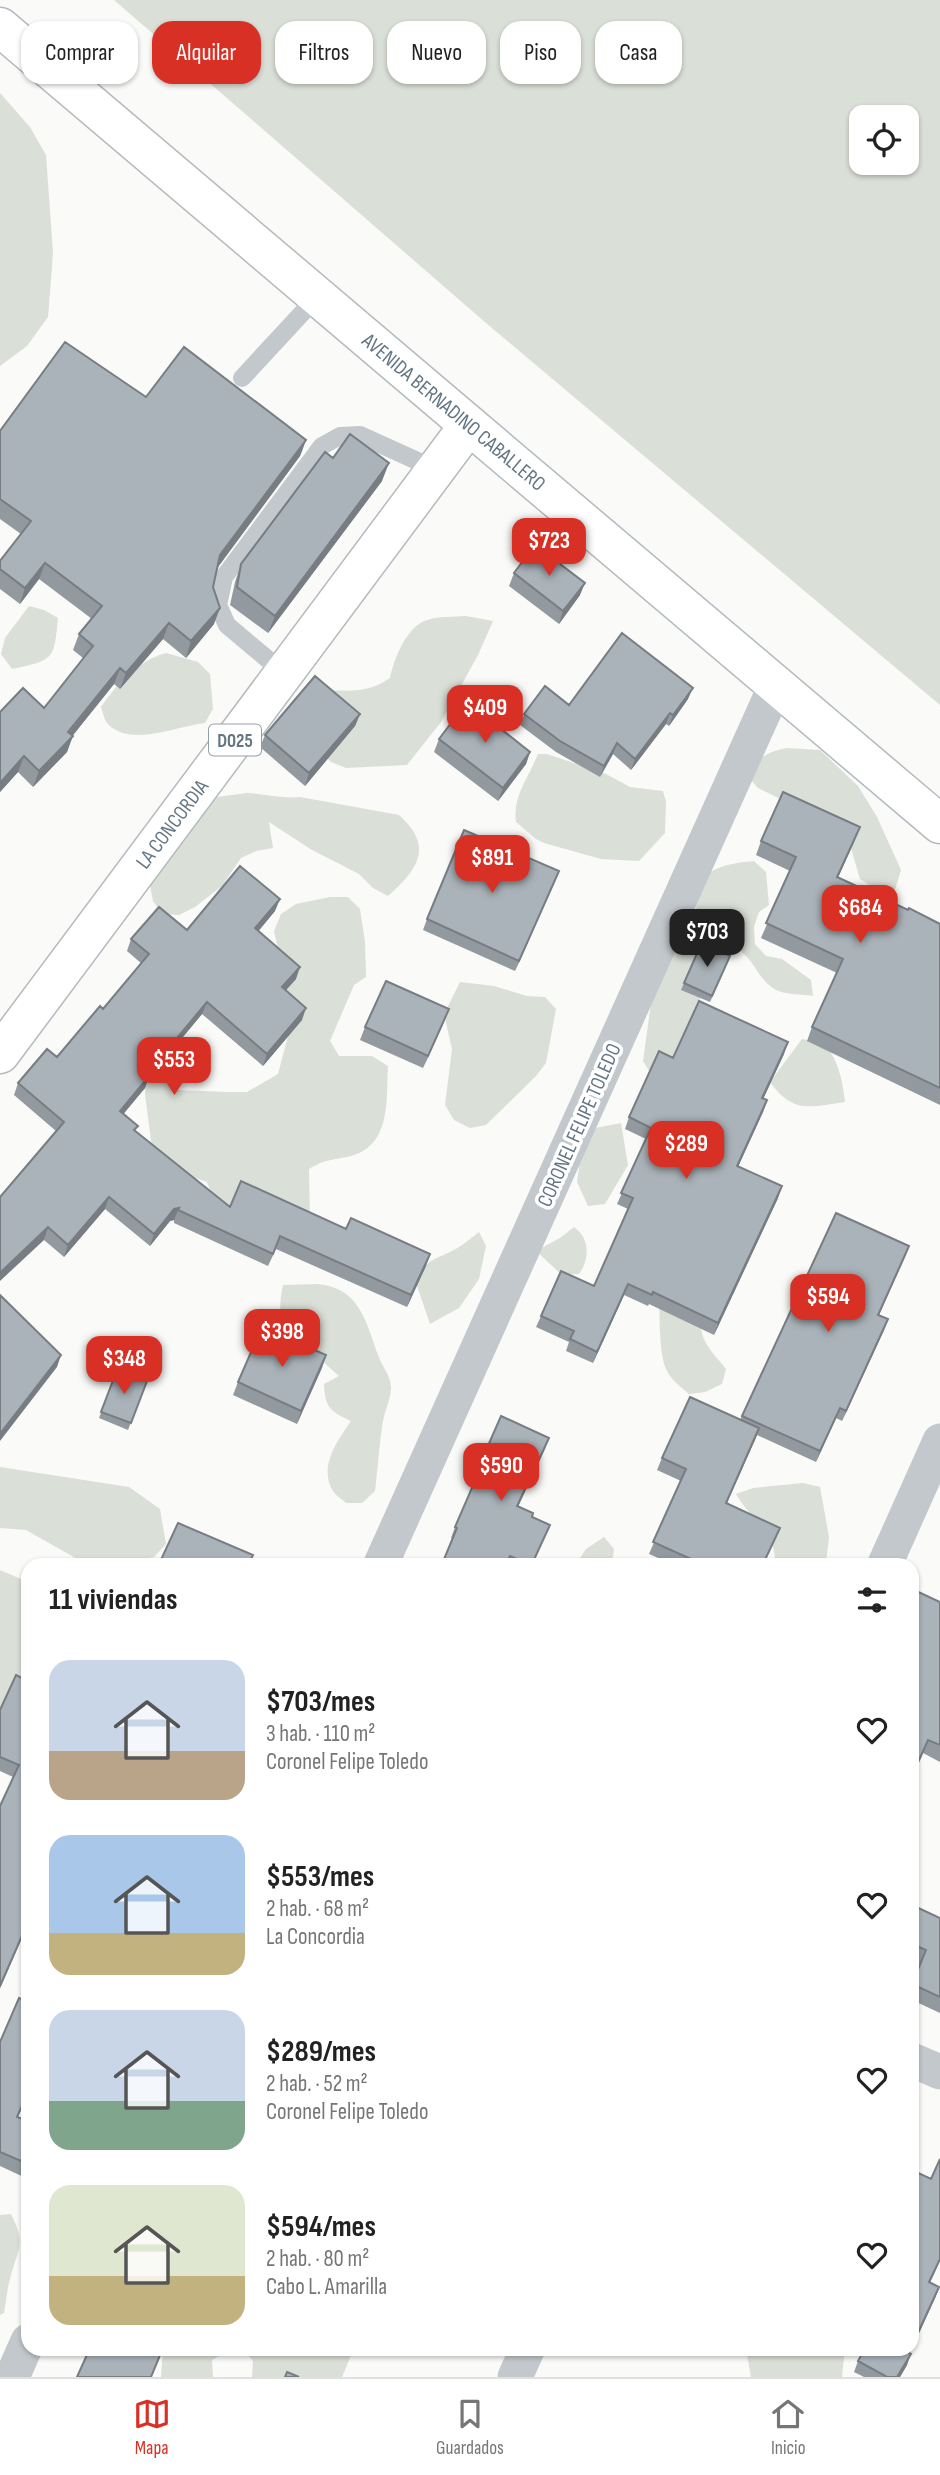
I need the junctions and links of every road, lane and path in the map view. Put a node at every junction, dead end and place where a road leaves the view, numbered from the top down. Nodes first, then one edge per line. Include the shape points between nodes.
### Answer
1 (0, 27) edge
2 (317, 296) junction
3 (242, 378) dead end
4 (469, 425) junction
5 (435, 469) junction
6 (284, 673) junction
7 (776, 685) junction
8 (940, 824) edge
9 (0, 1055) edge
10 (940, 1441) edge
11 (384, 1558) edge
12 (888, 1558) edge
13 (919, 2063) edge
14 (940, 2072) edge
15 (22, 2356) edge
16 (524, 2356) edge
17 (12, 2377) edge
18 (515, 2377) edge

1 - 2 main road, AVENIDA BERNADINO CABALLERO
2 - 3 lane
2 - 4 main road, AVENIDA BERNADINO CABALLERO
4 - 5 main road, LA CONCORDIA / D025
4 - 7 main road, AVENIDA BERNADINO CABALLERO
5 - 6 main road, LA CONCORDIA / D025
5 - 6 lane via 360,435 340,436 321,446 225,577 218,606 227,625
6 - 9 main road, LA CONCORDIA / D025
7 - 8 main road, AVENIDA BERNADINO CABALLERO
7 - 11 street, CORONEL FELIPE TOLEDO
10 - 12 street
13 - 14 street
15 - 17 street
16 - 18 street

